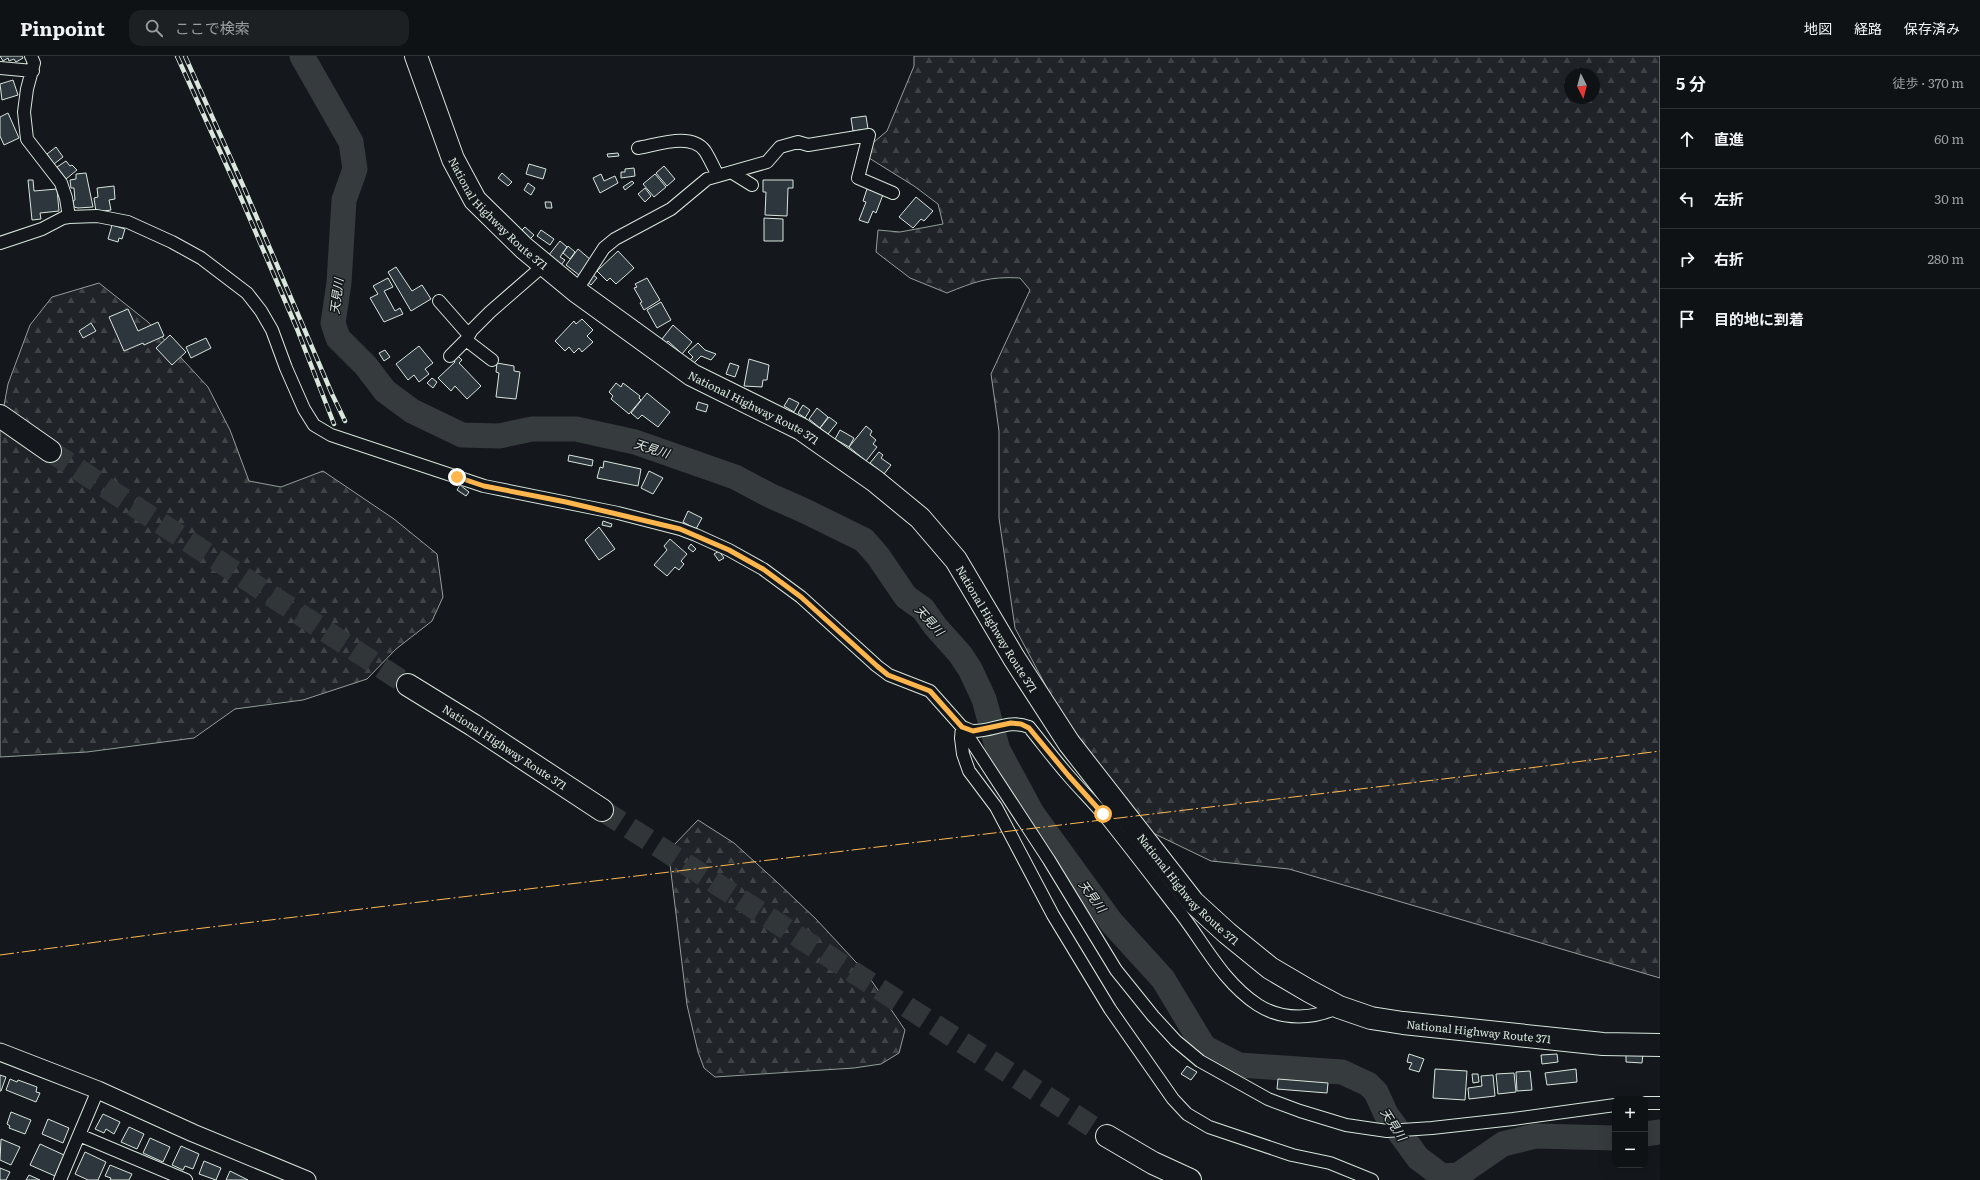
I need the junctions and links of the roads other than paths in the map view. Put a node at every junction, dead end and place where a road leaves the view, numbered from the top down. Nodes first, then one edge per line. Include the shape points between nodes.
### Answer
1 (31, 56) edge
2 (416, 56) edge
3 (0, 68) edge
4 (33, 71) junction
5 (638, 148) dead end
6 (731, 172) junction
7 (718, 176) junction
8 (752, 185) dead end
9 (893, 193) dead end
10 (69, 217) junction
11 (0, 243) edge
12 (544, 265) junction
13 (576, 291) junction
14 (439, 301) dead end
15 (467, 337) junction
16 (450, 356) dead end
17 (492, 360) dead end
18 (0, 416) edge
19 (50, 451) tunnel mouth
20 (408, 685) tunnel mouth
21 (968, 729) junction
22 (602, 810) tunnel mouth
23 (1339, 1007) junction
24 (1660, 1045) edge
25 (0, 1052) edge
26 (98, 1090) junction
27 (1648, 1103) edge
28 (1660, 1103) edge
29 (1612, 1105) edge
30 (79, 1134) junction
31 (1107, 1136) tunnel mouth
32 (60, 1180) edge
33 (186, 1180) edge
34 (307, 1180) edge
35 (1190, 1180) edge
36 (1372, 1180) edge

1 - 4 street via 34,63
2 - 12 highway, National Highway Route 371 via 453,159 475,200
3 - 4 street
4 - 10 street via 27,89 24,112 27,139 62,183
5 - 7 street via 690,141 705,150
6 - 7 street
6 - 8 street
6 - 9 street via 767,162 780,146 798,142 808,145 868,135 858,178
7 - 13 street via 708,179 671,209 615,239 604,248
10 - 11 street
10 - 21 street via 97,216 128,222 167,239 201,258 247,293 272,330 304,409 314,425 331,435 484,486 574,503 680,529 729,550 763,569 801,597 888,675 930,691
12 - 13 highway, National Highway Route 371
12 - 15 street via 490,312
13 - 23 highway, National Highway Route 371 via 692,375 802,429 875,480 920,518 956,560 1017,664 1069,743 1193,902 1270,968
14 - 15 street
15 - 16 street
15 - 17 street
18 - 19 highway
20 - 22 highway, National Highway Route 371
21 - 23 street via 1011,723 1029,728 1103,814 1184,916 1224,975 1241,992 1260,1006 1296,1017 1324,1014
21 - 29 street via 1116,970 1176,1041 1200,1061 1268,1099 1331,1121 1387,1131 1513,1120
21 - 36 street via 961,738 969,771 996,807 1053,915 1110,1009 1173,1099 1187,1114 1209,1127 1292,1155 1330,1163
23 - 24 highway, National Highway Route 371 via 1371,1018 1404,1023 1603,1044
25 - 26 street
26 - 30 street
26 - 34 street
27 - 28 street
30 - 32 street
30 - 33 street
31 - 35 highway via 1153,1163

